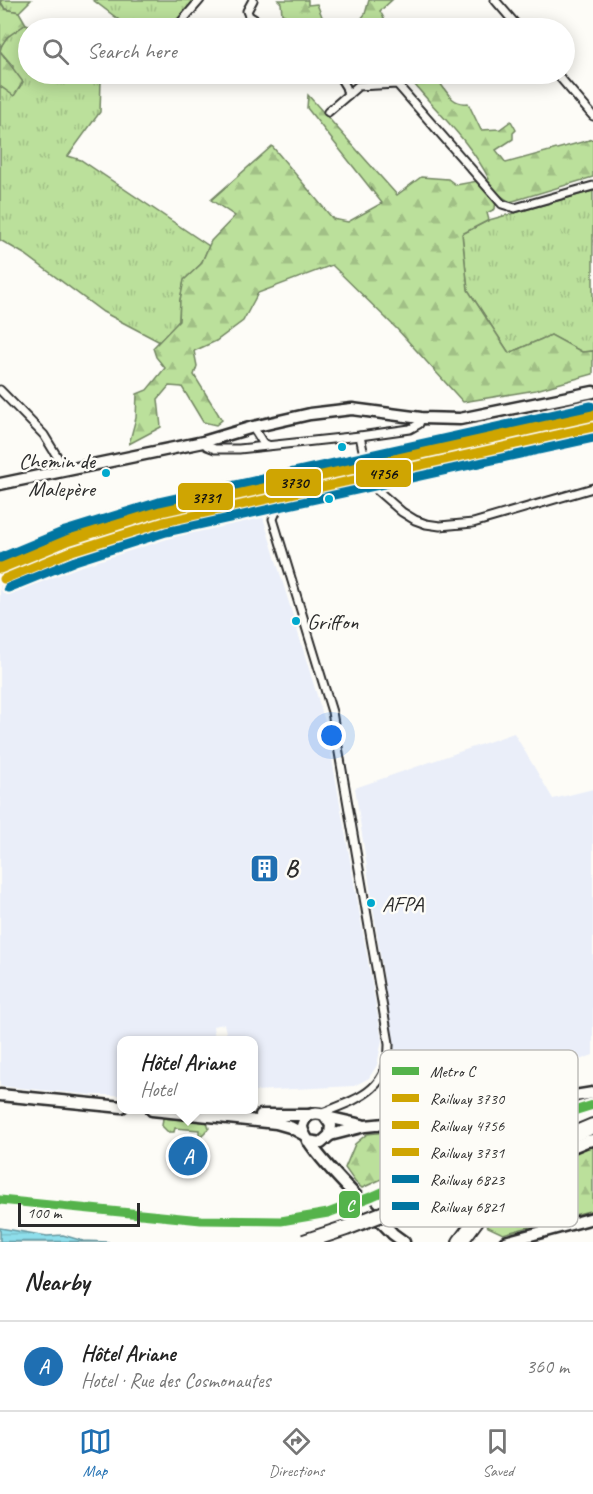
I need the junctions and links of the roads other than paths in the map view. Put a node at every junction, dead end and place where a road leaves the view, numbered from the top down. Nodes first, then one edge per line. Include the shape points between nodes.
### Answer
1 (200, 0) edge
2 (253, 0) edge
3 (495, 0) edge
4 (185, 18) edge
5 (252, 18) edge
6 (510, 18) edge
7 (344, 84) edge
8 (566, 84) edge
9 (348, 95) junction
10 (328, 112) dead end
11 (593, 116) edge
12 (593, 186) edge
13 (0, 390) edge
14 (593, 392) edge
15 (421, 418) junction
16 (253, 427) junction
17 (360, 436) junction
18 (203, 442) junction
19 (268, 445) junction
20 (66, 471) junction
21 (0, 484) edge
22 (370, 484) junction
23 (593, 488) edge
24 (389, 1050) edge
25 (380, 1079) edge
26 (593, 1094) edge
27 (0, 1095) edge
28 (578, 1096) edge
29 (117, 1107) edge
30 (344, 1107) junction
31 (198, 1114) edge
32 (232, 1117) junction
33 (326, 1123) junction
34 (352, 1123) junction
35 (380, 1125) edge
36 (365, 1126) junction
37 (593, 1126) edge
38 (586, 1133) edge
39 (306, 1137) junction
40 (593, 1140) edge
41 (578, 1146) edge
42 (333, 1170) junction
43 (380, 1215) edge
44 (593, 1218) edge
45 (380, 1220) edge
46 (578, 1222) edge
47 (386, 1227) edge
48 (471, 1227) edge
49 (560, 1227) edge
50 (304, 1242) edge
51 (404, 1242) edge
52 (460, 1242) edge
53 (505, 1242) edge

1 - 4 street
2 - 5 street via 247,11
3 - 6 street
7 - 9 street
8 - 11 street
9 - 10 street
9 - 12 street via 358,86 397,84 502,204 509,207
13 - 20 street via 45,435
14 - 15 main road via 460,419
15 - 16 main road via 352,409
15 - 17 street via 410,429
16 - 18 main road
16 - 19 street
17 - 19 street
17 - 22 street
18 - 19 street via 222,450
18 - 20 main road
20 - 21 main road
22 - 23 street via 415,520 440,526 472,523
22 - 24 street via 285,502 273,519 332,712
25 - 30 street
26 - 28 main road
27 - 29 main road
30 - 33 street
30 - 33 street
30 - 34 main road
31 - 32 main road
32 - 33 main road via 244,1114
32 - 39 main road via 290,1127
33 - 34 main road
33 - 36 main road
33 - 39 main road via 302,1126
33 - 39 main road via 321,1143
33 - 42 main road via 327,1154
34 - 36 main road
35 - 36 main road
37 - 38 highway
39 - 42 main road
40 - 41 main road
42 - 45 main road
43 - 50 highway, bridge
44 - 46 main road
47 - 51 main road
48 - 52 highway
49 - 53 main road

